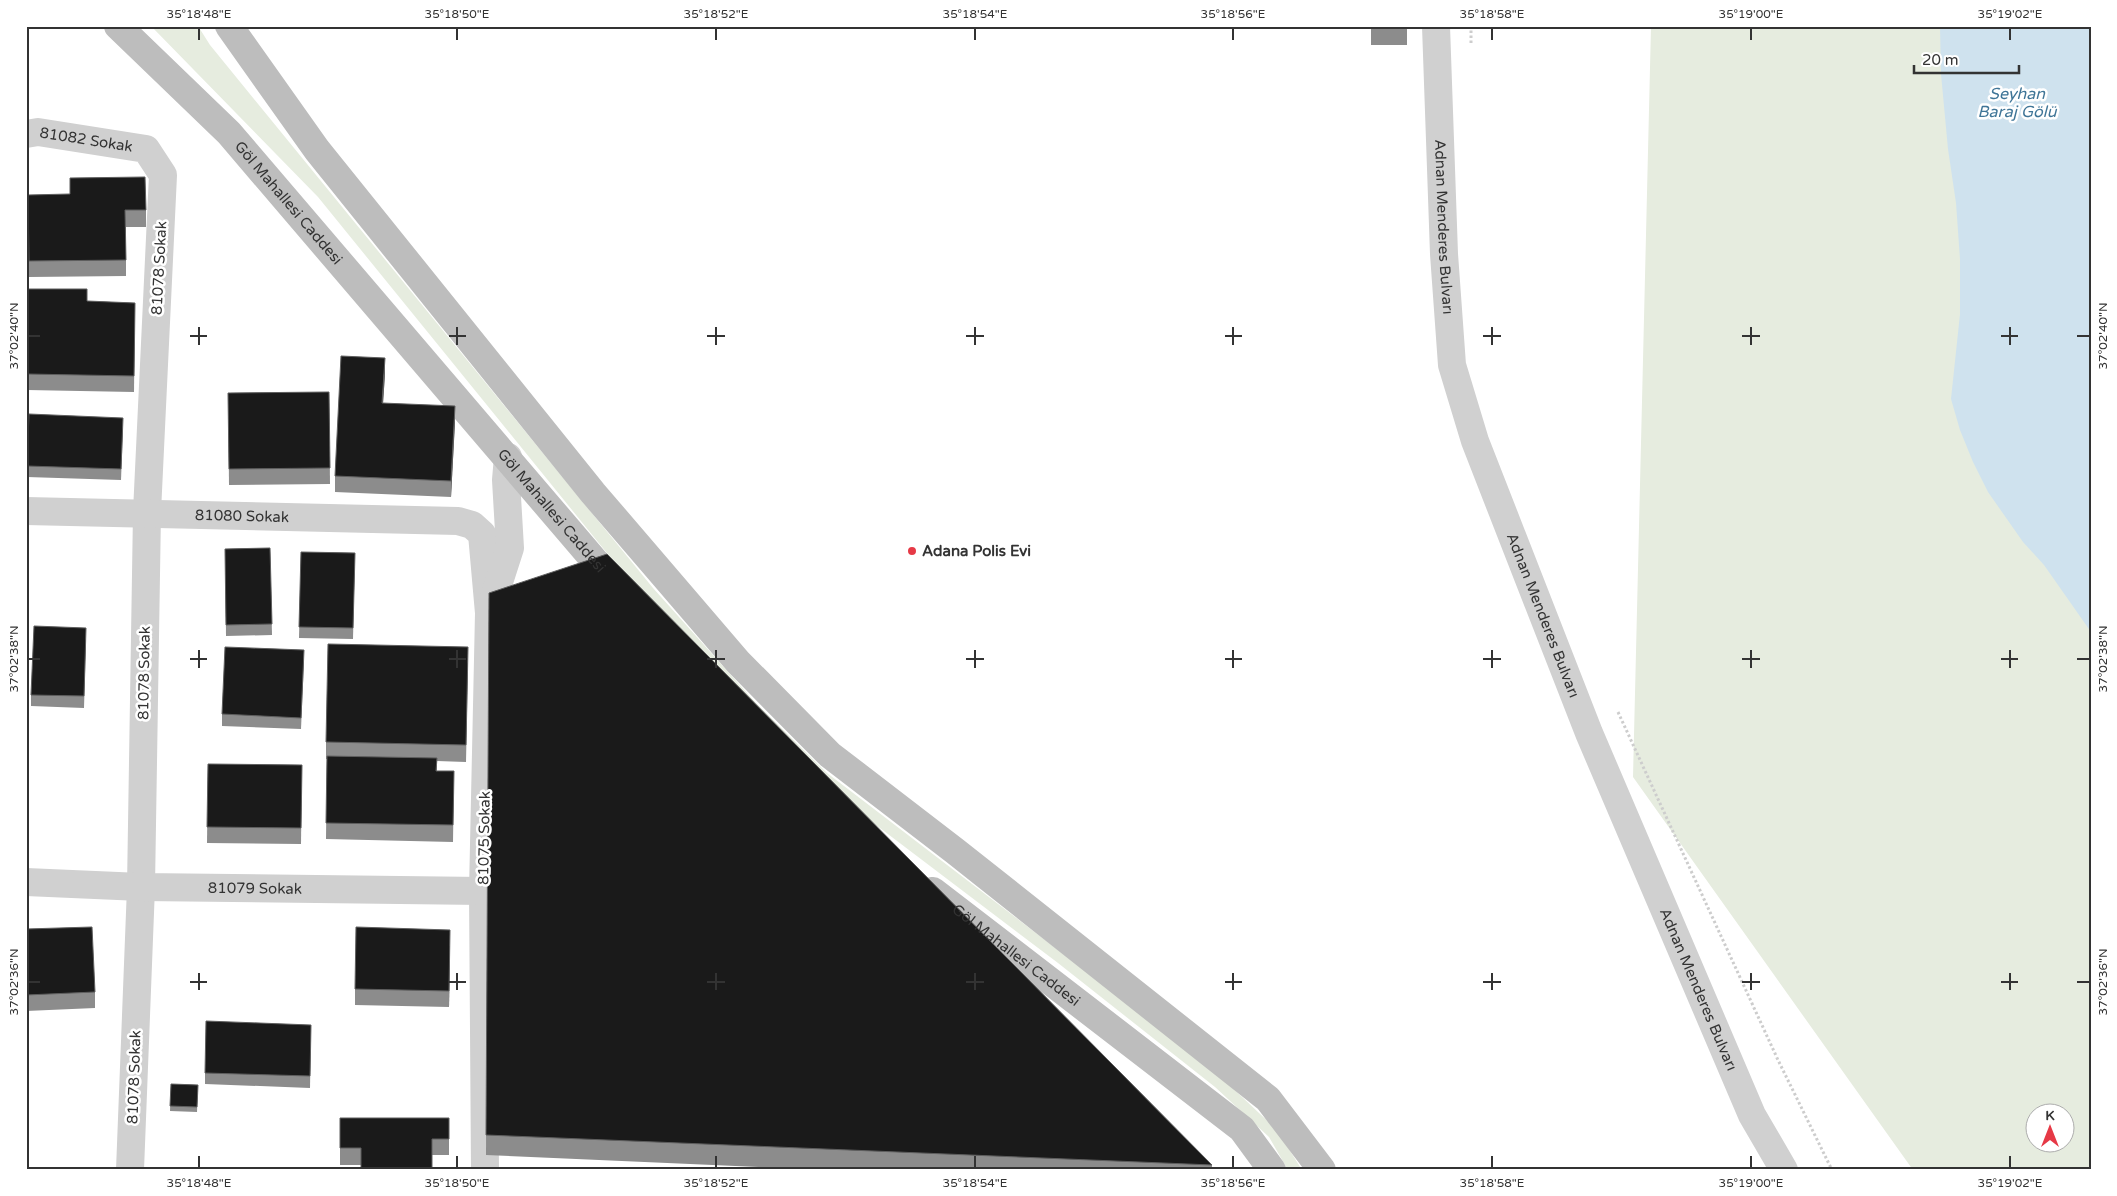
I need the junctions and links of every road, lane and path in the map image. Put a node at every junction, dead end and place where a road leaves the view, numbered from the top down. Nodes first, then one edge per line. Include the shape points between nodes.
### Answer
1 (118, 26) edge
2 (229, 26) edge
3 (1436, 26) edge
4 (1471, 26) edge
5 (1471, 46) dead end
6 (26, 134) edge
7 (163, 176) joint
8 (508, 457) junction
9 (26, 511) edge
10 (147, 512) junction
11 (458, 521) joint
12 (570, 568) edge
13 (607, 575) junction
14 (521, 591) edge
15 (632, 604) edge
16 (489, 614) junction
17 (1614, 704) dead end
18 (911, 873) edge
19 (26, 882) edge
20 (141, 886) junction
21 (483, 891) junction
22 (493, 1160) edge
23 (130, 1170) edge
24 (1272, 1170) edge
25 (1322, 1170) edge
26 (1784, 1170) edge
27 (1832, 1170) edge

1 - 8 main road, Göl Mahallesi Caddesi via 229,133
2 - 25 main road via 317,150 593,493 738,662 830,755 1268,1099
3 - 26 street, Adnan Menderes Bulvarı via 1444,254 1452,365 1475,441 1588,732 1752,1115
4 - 5 path
6 - 7 street, 81082 Sokak via 38,132 146,149
7 - 10 street, 81078 Sokak
8 - 13 main road, Göl Mahallesi Caddesi
8 - 16 street via 506,480 510,548
9 - 10 street, 81080 Sokak
10 - 11 street, 81080 Sokak
10 - 20 street, 81078 Sokak
11 - 16 street, 81075 Sokak via 472,525 482,534
12 - 13 street via 580,566
13 - 15 main road, Göl Mahallesi Caddesi
14 - 16 street
16 - 21 street, 81075 Sokak
17 - 27 path
18 - 24 main road, Göl Mahallesi Caddesi via 1242,1129
19 - 20 street, 81079 Sokak
20 - 21 street, 81079 Sokak
20 - 23 street, 81078 Sokak
21 - 22 street, 81075 Sokak

